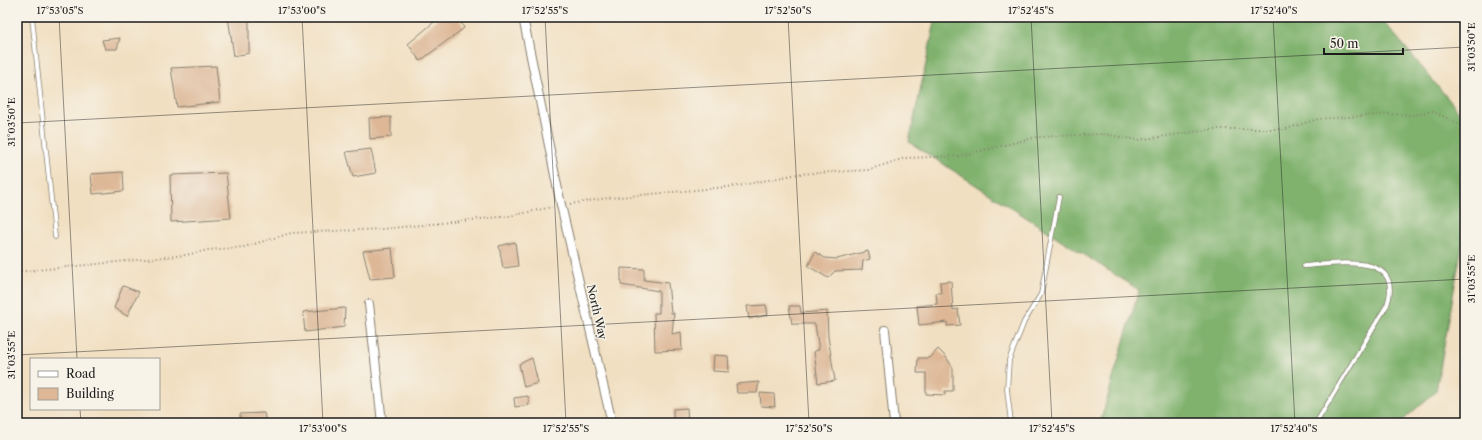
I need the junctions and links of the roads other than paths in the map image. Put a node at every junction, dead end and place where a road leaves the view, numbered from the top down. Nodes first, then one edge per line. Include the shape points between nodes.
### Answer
1 (32, 17) edge
2 (523, 17) edge
3 (1059, 197) dead end
4 (56, 237) dead end
5 (1304, 266) dead end
6 (369, 304) dead end
7 (885, 330) dead end
8 (382, 423) edge
9 (612, 423) edge
10 (894, 423) edge
11 (1011, 423) edge
12 (1316, 423) edge

1 - 4 lane
2 - 9 street, North Way via 561,205
3 - 11 lane via 1041,294 1024,322 1009,360 1007,389
5 - 12 lane via 1365,264 1382,271 1391,285 1387,305
6 - 8 street
7 - 10 street

